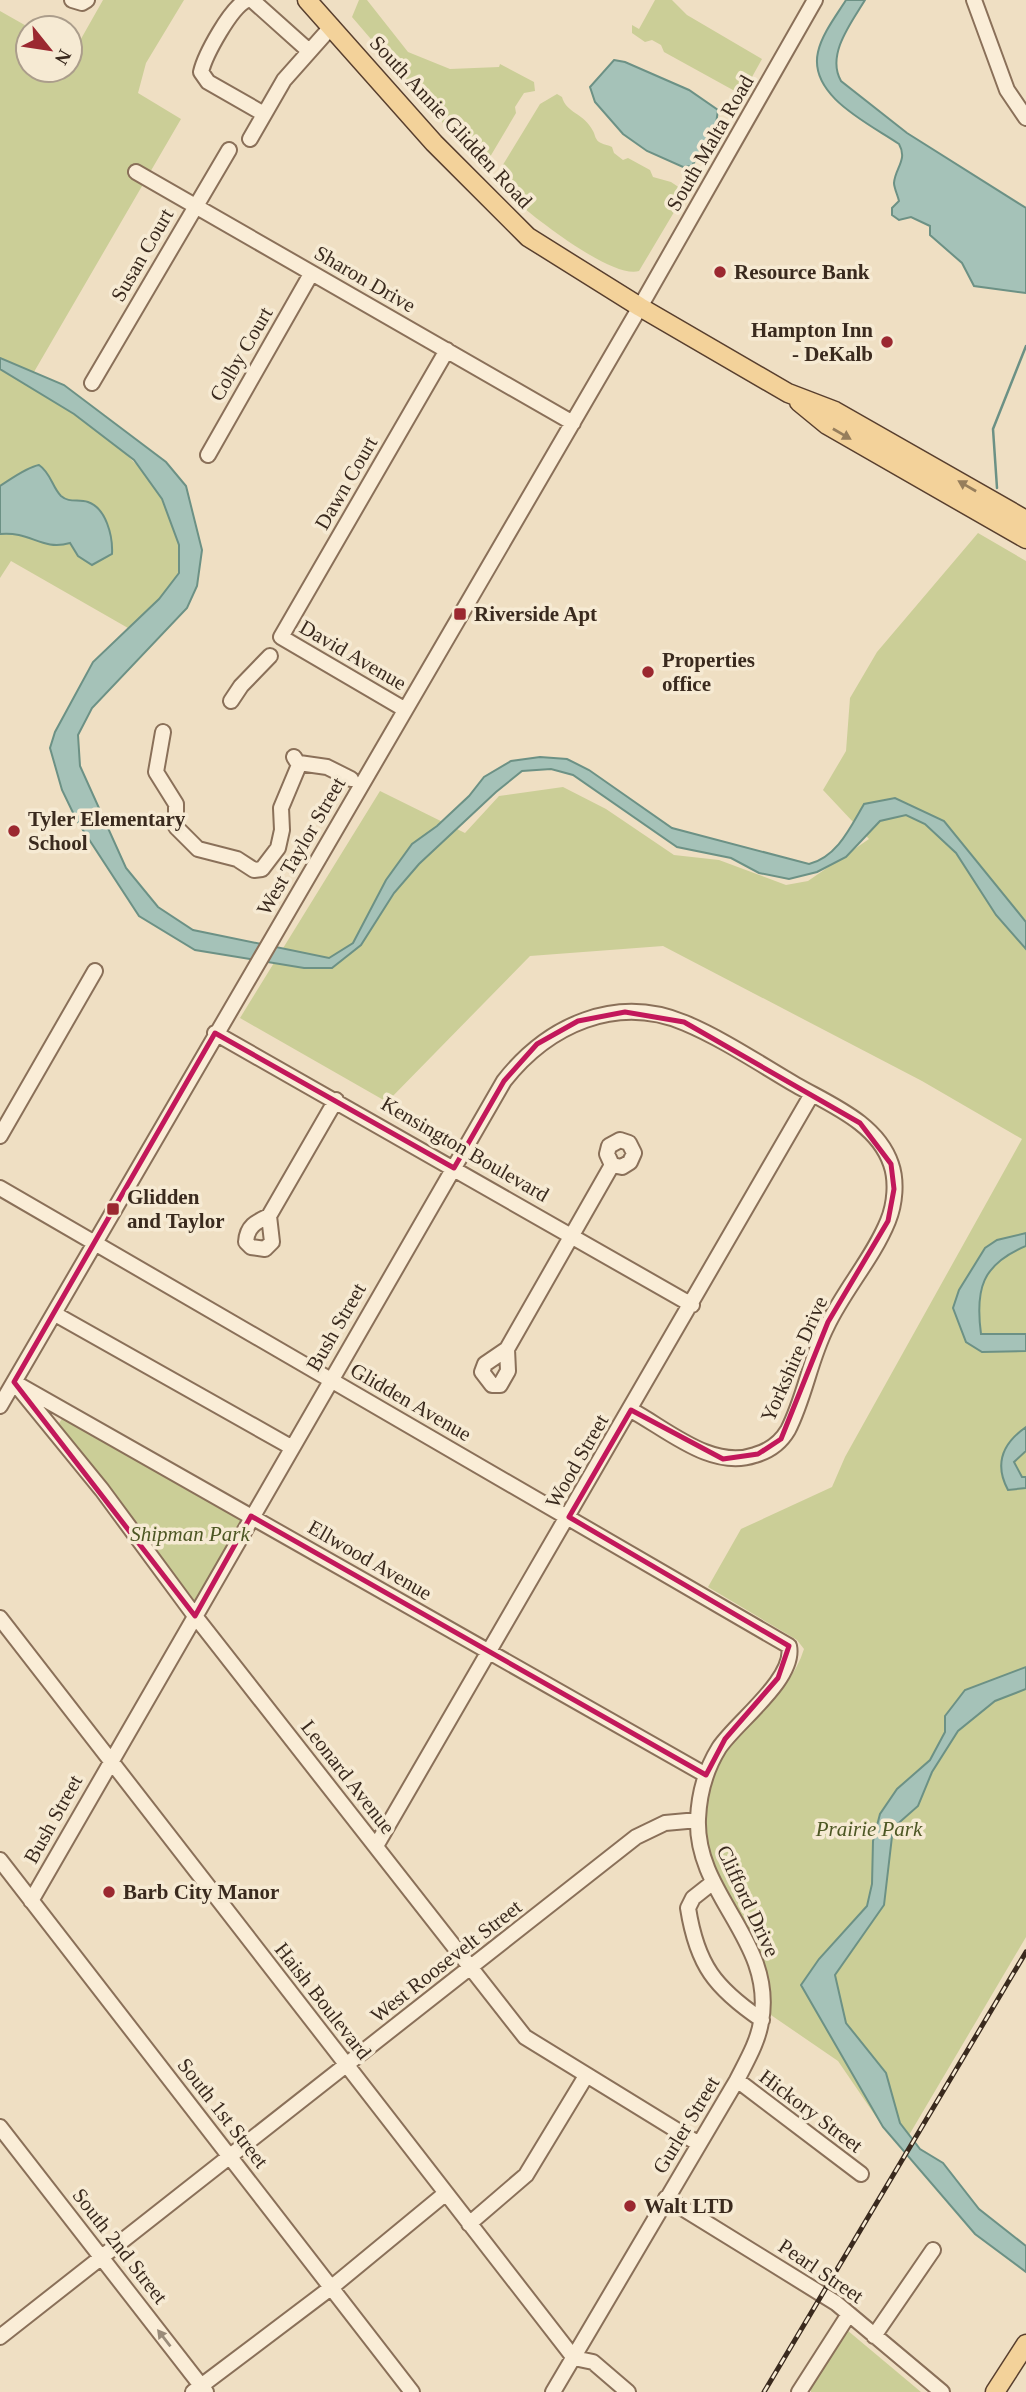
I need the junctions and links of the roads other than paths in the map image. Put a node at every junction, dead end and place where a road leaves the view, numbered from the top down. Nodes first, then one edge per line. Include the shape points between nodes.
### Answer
1 (72, 0) edge
2 (87, 0) edge
3 (249, 0) edge
4 (307, 0) edge
5 (815, 0) edge
6 (974, 0) edge
7 (332, 26) junction
8 (309, 51) junction
9 (264, 114) junction
10 (1026, 118) edge
11 (250, 139) dead end
12 (229, 150) dead end
13 (136, 172) dead end
14 (194, 207) junction
15 (311, 274) junction
16 (640, 307) junction
17 (447, 350) junction
18 (92, 383) dead end
19 (788, 393) junction
20 (573, 423) junction
21 (208, 455) dead end
22 (1026, 520) edge
23 (1026, 539) edge
24 (281, 637) joint
25 (270, 656) dead end
26 (231, 701) dead end
27 (404, 709) junction
28 (163, 732) dead end
29 (351, 779) dead end
30 (96, 971) dead end
31 (215, 1033) junction
32 (812, 1094) junction
33 (336, 1100) junction
34 (0, 1136) edge
35 (612, 1165) dead end
36 (454, 1168) junction
37 (0, 1188) edge
38 (270, 1216) dead end
39 (572, 1235) junction
40 (95, 1245) junction
41 (692, 1305) junction
42 (55, 1314) junction
43 (507, 1349) dead end
44 (330, 1379) junction
45 (14, 1382) junction
46 (0, 1406) edge
47 (631, 1410) junction
48 (291, 1447) junction
49 (251, 1516) junction
50 (569, 1517) junction
51 (195, 1616) junction
52 (0, 1618) edge
53 (766, 1630) joint
54 (489, 1652) junction
55 (110, 1760) junction
56 (706, 1775) junction
57 (698, 1820) junction
58 (376, 1846) junction
59 (0, 1860) edge
60 (712, 1883) junction
61 (31, 1901) junction
62 (470, 1970) junction
63 (762, 2020) junction
64 (347, 2066) junction
65 (586, 2076) junction
66 (737, 2080) junction
67 (0, 2127) edge
68 (699, 2144) junction
69 (230, 2157) junction
70 (861, 2174) dead end
71 (446, 2193) junction
72 (666, 2198) junction
73 (469, 2224) junction
74 (933, 2250) dead end
75 (101, 2256) junction
76 (332, 2287) junction
77 (849, 2314) junction
78 (874, 2336) junction
79 (0, 2337) edge
80 (1026, 2344) edge
81 (574, 2358) junction
82 (200, 2390) edge
83 (412, 2392) edge
84 (553, 2392) edge
85 (628, 2392) edge
86 (799, 2392) edge
87 (942, 2392) edge
88 (995, 2392) edge

1 - 2 street
3 - 8 street
3 - 9 street via 239,5 225,25 201,72 208,82
4 - 7 main road, South Annie Glidden Road
5 - 16 street, South Malta Road
6 - 10 street via 1007,90
7 - 8 street
7 - 16 main road, South Annie Glidden Road via 504,216 552,254
8 - 9 street
9 - 11 street
12 - 14 street, Susan Court
13 - 14 street, Sharon Drive
14 - 15 street, Sharon Drive
14 - 18 street, Susan Court
15 - 17 street, Sharon Drive
15 - 21 street, Colby Court
16 - 19 main road, South Annie Glidden Road
16 - 20 street, West Taylor Street
17 - 20 street, Sharon Drive
17 - 24 street, Dawn Court
22 -> 19 main road, South Annie Glidden Road via 835,411
19 -> 23 main road, South Annie Glidden Road via 827,425
20 - 27 street, West Taylor Street
24 - 27 street, David Avenue
25 - 26 street
27 - 31 street, West Taylor Street
28 - 29 street via 156,772 176,804 176,827 198,849 237,859 254,870 262,869 278,848 281,808 296,760 327,767
30 - 34 street
31 - 33 street, Kensington Boulevard
31 - 40 street, West Taylor Street
32 - 36 street, Bush Street via 684,1023 660,1015 610,1013 569,1025 537,1044 504,1080
32 - 41 street, Wood Street
32 - 47 street, Yorkshire Drive via 860,1123 878,1140 891,1164 894,1189 888,1221 828,1322 788,1429 763,1452 723,1459
33 - 36 street, Kensington Boulevard
33 - 38 street
35 - 39 street
36 - 39 street, Kensington Boulevard
36 - 44 street, Bush Street
37 - 40 street, Glidden Avenue
39 - 41 street, Kensington Boulevard
39 - 43 street
40 - 42 street, West Taylor Street
40 - 44 street, Glidden Avenue
41 - 47 street, Wood Street
42 - 45 street, West Taylor Street
42 - 48 street
44 - 48 street, Bush Street
44 - 50 street, Glidden Avenue
45 - 46 street, West Taylor Street
45 - 49 street, Ellwood Avenue
45 - 51 street, Leonard Avenue via 102,1490
47 - 50 street, Wood Street
48 - 49 street, Bush Street
49 - 51 street, Bush Street
49 - 54 street, Ellwood Avenue
50 - 53 street, Glidden Avenue
50 - 54 street, Wood Street
51 - 55 street, Bush Street
51 - 58 street, Leonard Avenue
52 - 55 street, Haish Boulevard
53 - 56 street, Clifford Drive via 789,1646 786,1664 751,1715 725,1739
54 - 56 street, Ellwood Avenue
54 - 58 street, Wood Street
55 - 61 street, Bush Street
55 - 64 street, Haish Boulevard
56 - 57 street, Clifford Drive
57 - 60 street, Clifford Drive via 703,1860
57 - 62 street, West Roosevelt Street via 665,1824 643,1833
58 - 62 street, Leonard Avenue
59 - 61 street, South 1st Street
60 - 63 street, Clifford Drive via 751,1947
60 - 63 street via 688,1908 698,1951 717,1985
61 - 69 street, South 1st Street
62 - 64 street, West Roosevelt Street
62 - 65 street, Leonard Avenue via 525,2037
63 - 66 street, Gurler Street
64 - 69 street, West Roosevelt Street
64 - 71 street, Haish Boulevard
65 - 68 street, Leonard Avenue
65 - 73 street via 526,2175
66 - 68 street, Gurler Street
66 - 70 street, Hickory Street
67 - 75 street, South 2nd Street
68 - 72 street, Gurler Street
69 - 75 street, West Roosevelt Street
69 - 76 street, South 1st Street
71 - 73 street, Haish Boulevard
71 - 76 street
72 - 77 street, Pearl Street
72 - 81 street, Gurler Street
73 - 81 street, Haish Boulevard
74 - 78 street
75 - 79 street, West Roosevelt Street
82 -> 75 street, South 2nd Street
76 - 82 street
76 - 83 street, South 1st Street
77 - 78 street, Pearl Street
77 - 86 street
78 - 87 street, Pearl Street
80 - 88 main road
81 - 84 street, Gurler Street
81 - 85 street, Haish Boulevard via 593,2362

